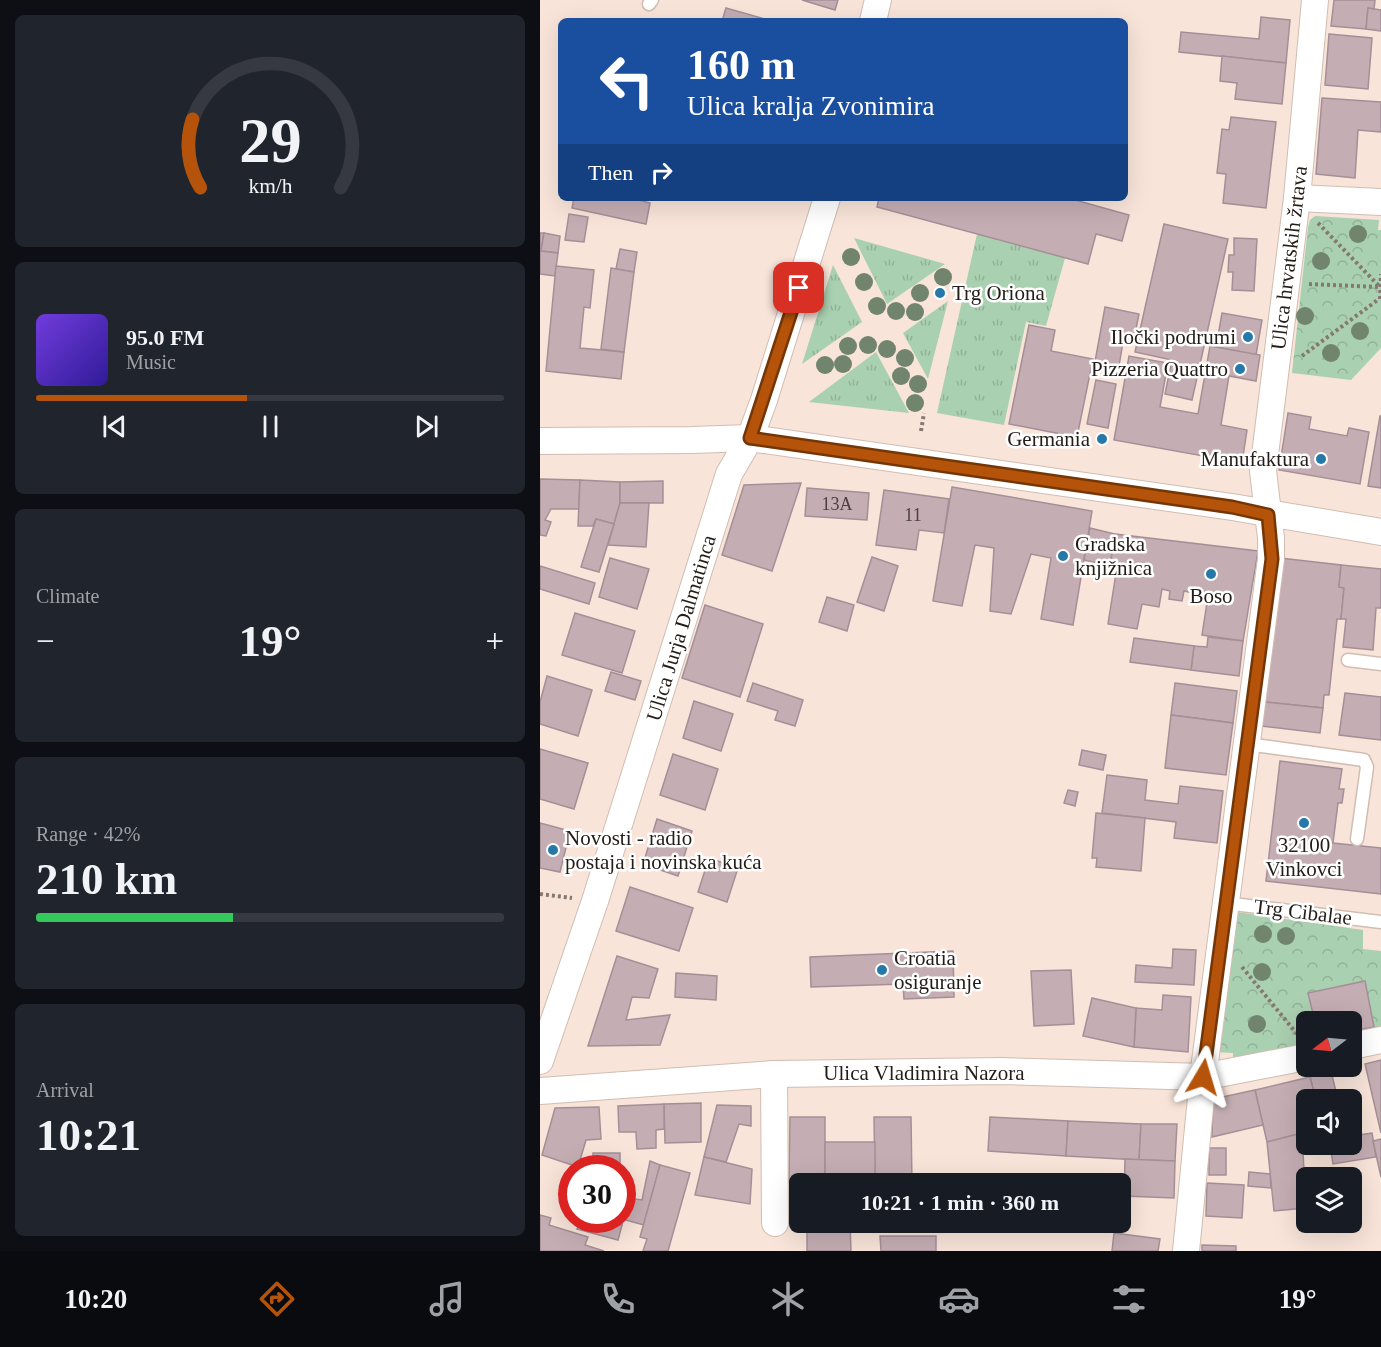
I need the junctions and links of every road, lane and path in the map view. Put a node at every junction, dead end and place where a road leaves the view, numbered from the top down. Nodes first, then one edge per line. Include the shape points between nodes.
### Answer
1 (878, 0) edge
2 (1314, 0) edge
3 (874, 18) edge
4 (826, 201) edge
5 (1381, 202) edge
6 (1304, 208) junction
7 (1381, 274) edge
8 (1308, 284) dead end
9 (1380, 287) edge
10 (1380, 299) edge
11 (1296, 361) dead end
12 (924, 413) dead end
13 (921, 431) dead end
14 (750, 438) junction
15 (540, 441) edge
16 (1268, 515) junction
17 (1381, 532) edge
18 (1348, 660) dead end
19 (1381, 664) edge
20 (1246, 744) junction
21 (1357, 839) dead end
22 (540, 894) edge
23 (595, 901) junction
24 (1226, 903) junction
25 (1381, 922) edge
26 (1242, 967) dead end
27 (1296, 1038) edge
28 (1381, 1040) edge
29 (1362, 1044) edge
30 (1296, 1049) edge
31 (540, 1061) edge
32 (774, 1074) junction
33 (1203, 1077) junction
34 (540, 1091) edge
35 (775, 1223) dead end
36 (1186, 1251) edge

1 - 3 street
2 - 6 street, Ulica hrvatskih žrtava
4 - 14 street, Ulica Jurja Dalmatinca
5 - 6 street
6 - 9 path
6 - 16 street, Ulica hrvatskih žrtava via 1263,471
7 - 9 path
8 - 9 path
9 - 10 path
10 - 11 path
12 - 13 path
14 - 15 street
14 - 16 street
14 - 23 street, Ulica Jurja Dalmatinca via 729,474
16 - 17 street
16 - 20 street, Ulica hrvatskih žrtava via 1272,559
18 - 19 lane
20 - 21 lane via 1364,760 1367,767
20 - 24 street, Ulica hrvatskih žrtava
22 - 23 path
23 - 31 street, Ulica Jurja Dalmatinca
24 - 25 lane, Trg Cibalae
24 - 33 street, Ulica hrvatskih žrtava
26 - 27 path
28 - 29 street
30 - 33 street, Ulica Vladimira Nazora
32 - 33 street, Ulica Vladimira Nazora via 1001,1071
32 - 34 street, Ulica Vladimira Nazora
32 - 35 street
33 - 36 street, Ulica hrvatskih žrtava

